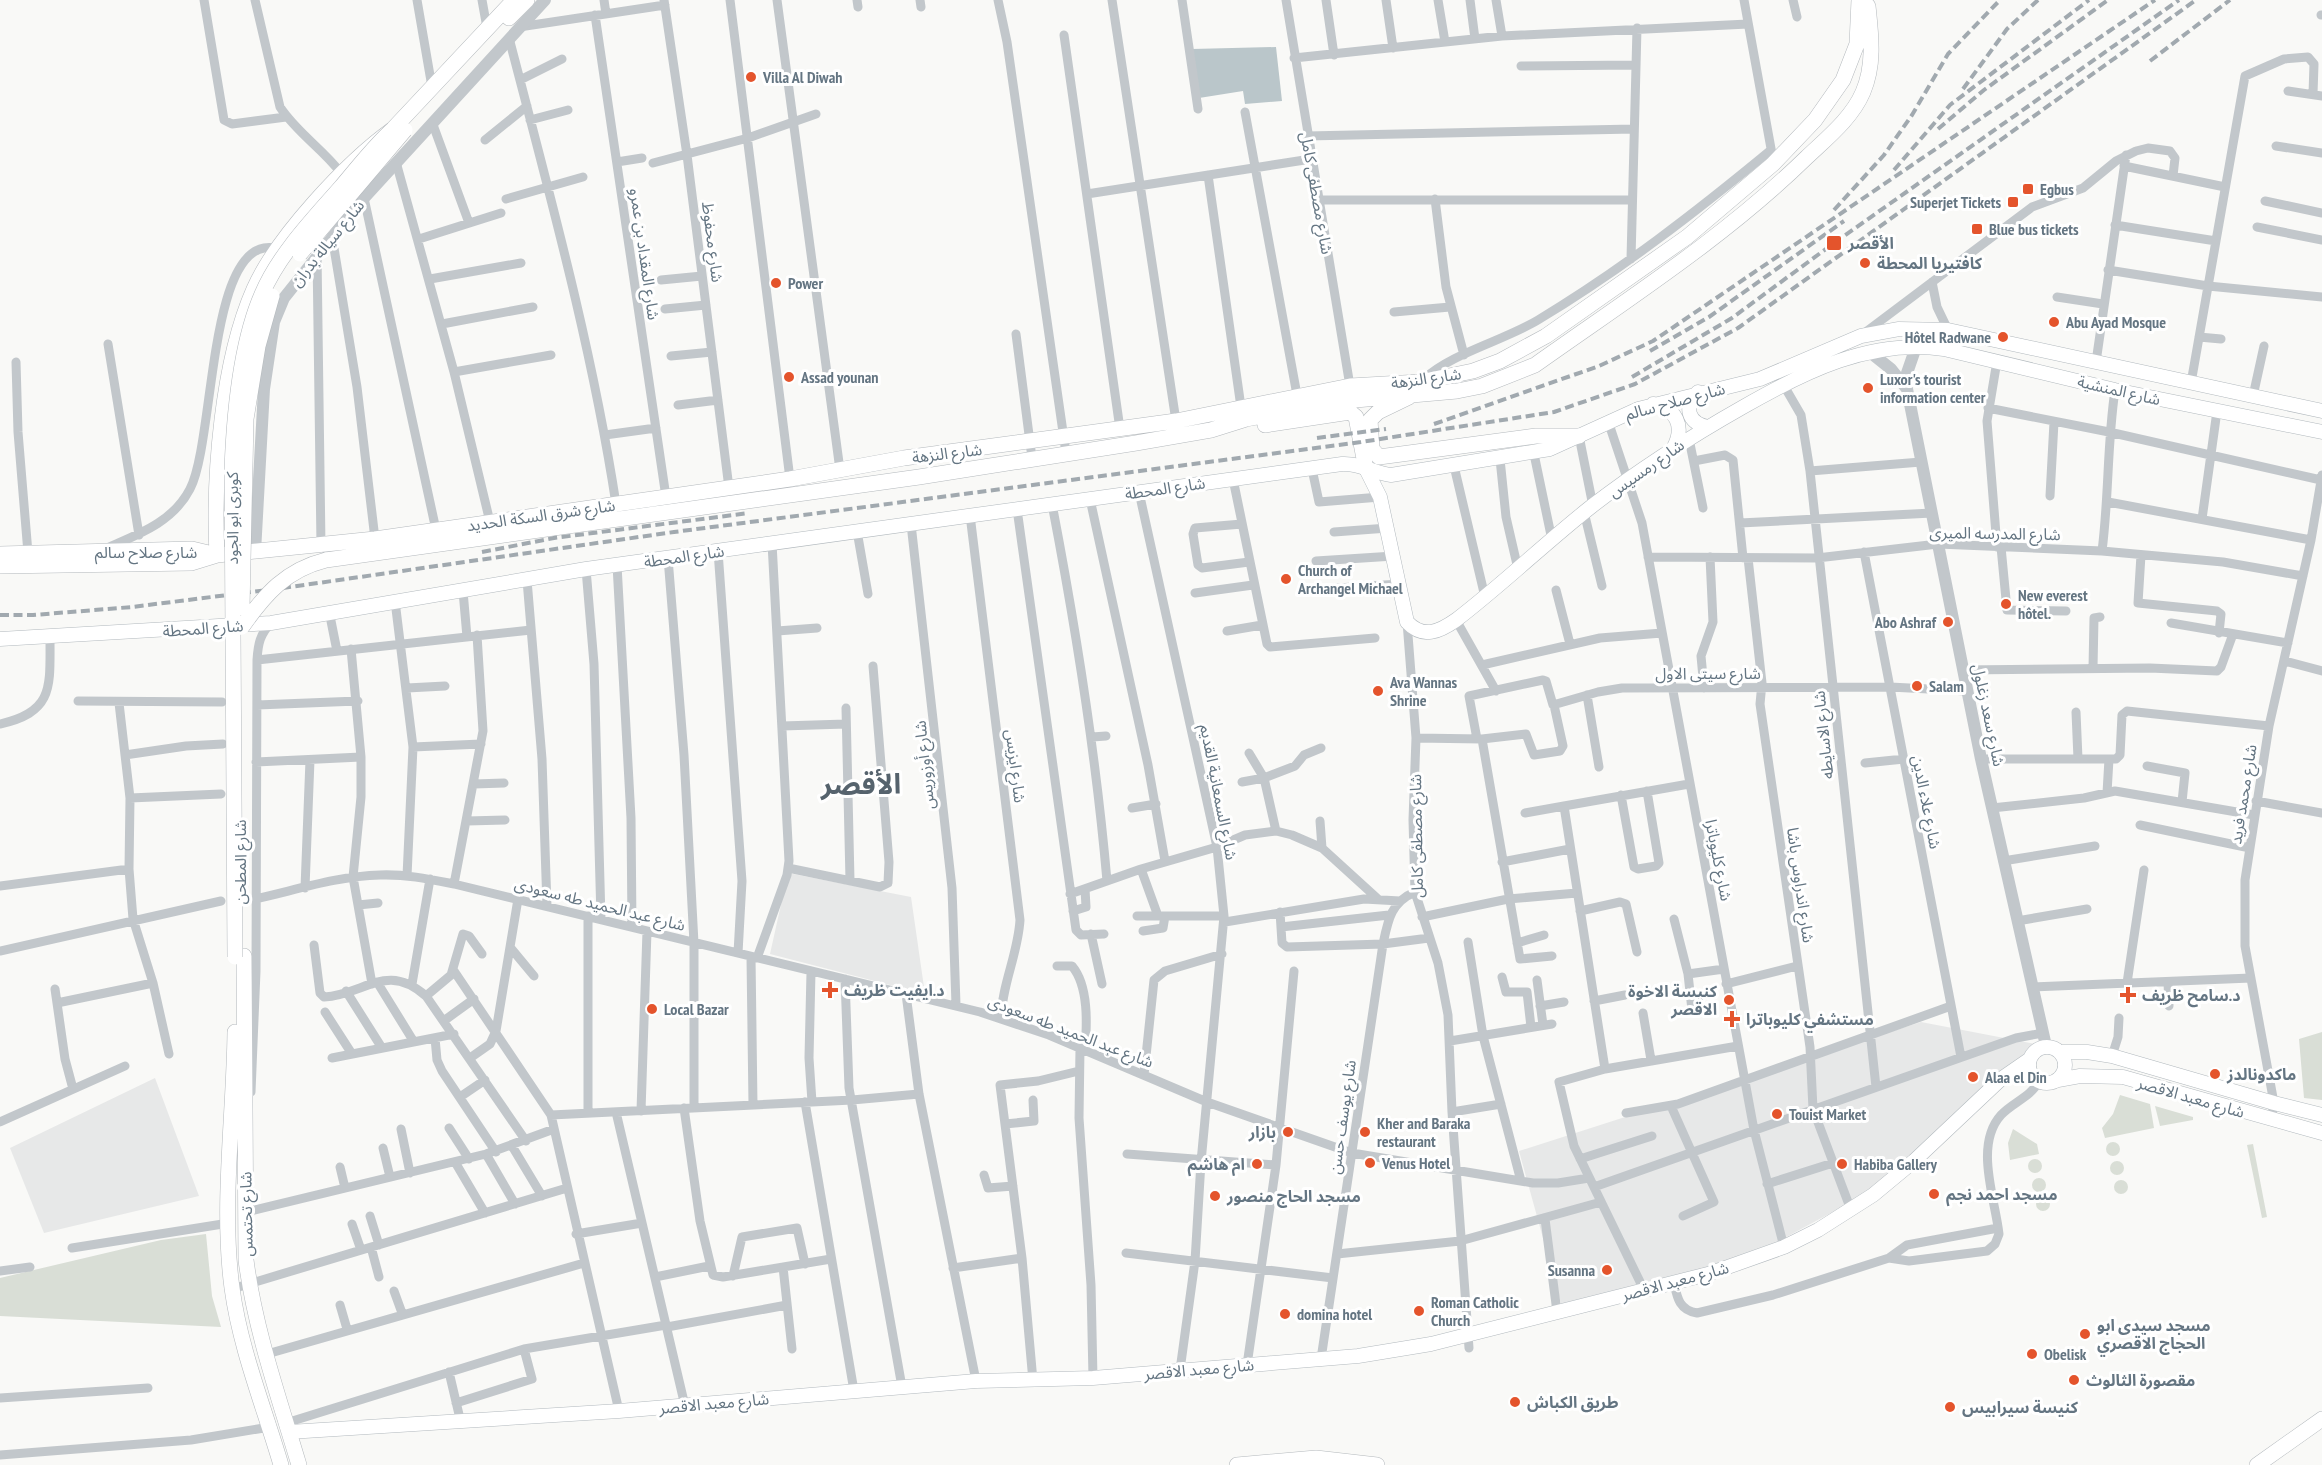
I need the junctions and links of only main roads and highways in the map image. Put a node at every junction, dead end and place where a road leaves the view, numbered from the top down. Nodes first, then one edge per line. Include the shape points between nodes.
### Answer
1 (514, 0) edge
2 (527, 0) edge
3 (1858, 0) edge
4 (1868, 0) edge
5 (1864, 44) junction
6 (1833, 96) junction
7 (1854, 107) junction
8 (399, 129) junction
9 (1948, 330) joint
10 (1916, 346) joint
11 (1525, 348) junction
12 (1535, 364) junction
13 (1419, 388) junction
14 (1698, 392) junction
15 (1653, 404) junction
16 (2322, 411) edge
17 (1708, 427) junction
18 (1211, 430) junction
19 (2322, 432) edge
20 (1579, 436) junction
21 (1674, 447) junction
22 (863, 465) junction
23 (1366, 469) junction
24 (919, 477) junction
25 (323, 553) junction
26 (0, 554) edge
27 (217, 555) junction
28 (0, 566) edge
29 (1407, 622) joint
30 (242, 627) junction
31 (0, 639) edge
32 (240, 956) junction
33 (2061, 1052) junction
34 (2030, 1059) junction
35 (2058, 1080) junction
36 (2322, 1114) edge
37 (2322, 1133) edge
38 (2322, 1419) edge
39 (290, 1434) junction
40 (281, 1465) edge
41 (299, 1465) edge
42 (1237, 1465) edge
43 (1377, 1465) edge
44 (2257, 1465) edge

1 - 8 main road, شارع سيالة بدران via 432,87
2 - 8 main road, شارع سيالة بدران
3 - 5 main road, شارع النزهة
4 - 5 main road, شارع النزهة
5 - 6 main road, شارع النزهة
5 - 7 main road, شارع النزهة via 1868,78
6 - 7 main road
6 - 11 main road, شارع النزهة via 1815,120 1687,237
7 - 12 main road, شارع النزهة via 1833,133 1743,215
8 - 27 main road, شارع سيالة بدران via 373,143 341,173 278,248 254,290 234,354 218,472
8 - 30 main road, كوبرى ابو الجود, bridge via 295,261 267,310 244,436
8 - 32 main road, كوبرى ابو الجود, bridge via 312,220 271,276 257,307 248,343 232,470
9 - 14 main road, شارع صلاح سالم via 1899,329 1861,336 1760,379
9 - 16 main road, شارع المنشية
10 - 17 main road, شارع رمسيس via 1826,365 1783,384
10 - 19 main road, شارع المنشية
11 - 12 main road
11 - 13 main road, شارع النزهة via 1473,371
12 - 13 main road, شارع النزهة via 1482,386 1457,391
13 - 18 main road, شارع النزهة via 1300,408
13 - 20 main road via 1373,415 1372,449 1379,457 1536,436
13 - 22 main road, شارع النزهة via 1350,386 1176,422
14 - 15 main road, شارع صلاح سالم
14 - 17 main road via 1688,406 1688,414 1692,421
15 - 20 main road, شارع صلاح سالم
15 - 21 main road via 1671,411 1677,419 1678,438
17 - 21 main road, شارع رمسيس
18 - 23 main road via 1350,412 1356,417
18 - 24 main road, شارع النزهة
20 - 23 main road, شارع صلاح سالم via 1534,454 1391,475
21 - 29 main road, شارع رمسيس via 1588,509 1441,630 1416,630
22 - 24 main road
22 - 25 main road, شارع شرق السكة الحديد via 375,539
23 - 29 main road, شارع مصطفى كامل via 1380,497
23 - 31 main road, شارع المحطة via 1351,464 1090,498 586,569 271,623
24 - 25 main road, شارع النزهة
25 - 27 main road, شارع شرق السكة الحديد
25 - 30 main road, bridge via 284,578 261,599
26 - 27 main road, شارع صلاح سالم via 192,549
27 - 28 main road, شارع صلاح سالم via 191,563
30 - 32 main road, كوبرى ابو الجود
32 - 39 main road, شارع تحتمس via 249,1284
32 - 40 main road, شارع تحتمس via 229,1223 232,1289
33 - 34 main road via 2044,1039
33 - 35 main road via 2066,1066
33 - 36 main road, شارع معبد الاقصر via 2112,1056
34 - 35 main road via 2031,1071 2039,1081
34 - 39 main road, شارع معبد الاقصر via 2010,1071 1894,1179 1851,1210 1784,1247 1747,1262 1557,1312 1468,1341 1180,1371 976,1381
35 - 37 main road, شارع معبد الاقصر via 2116,1076
38 - 44 main road
39 - 41 main road, شارع تحتمس
42 - 43 main road via 1316,1458

